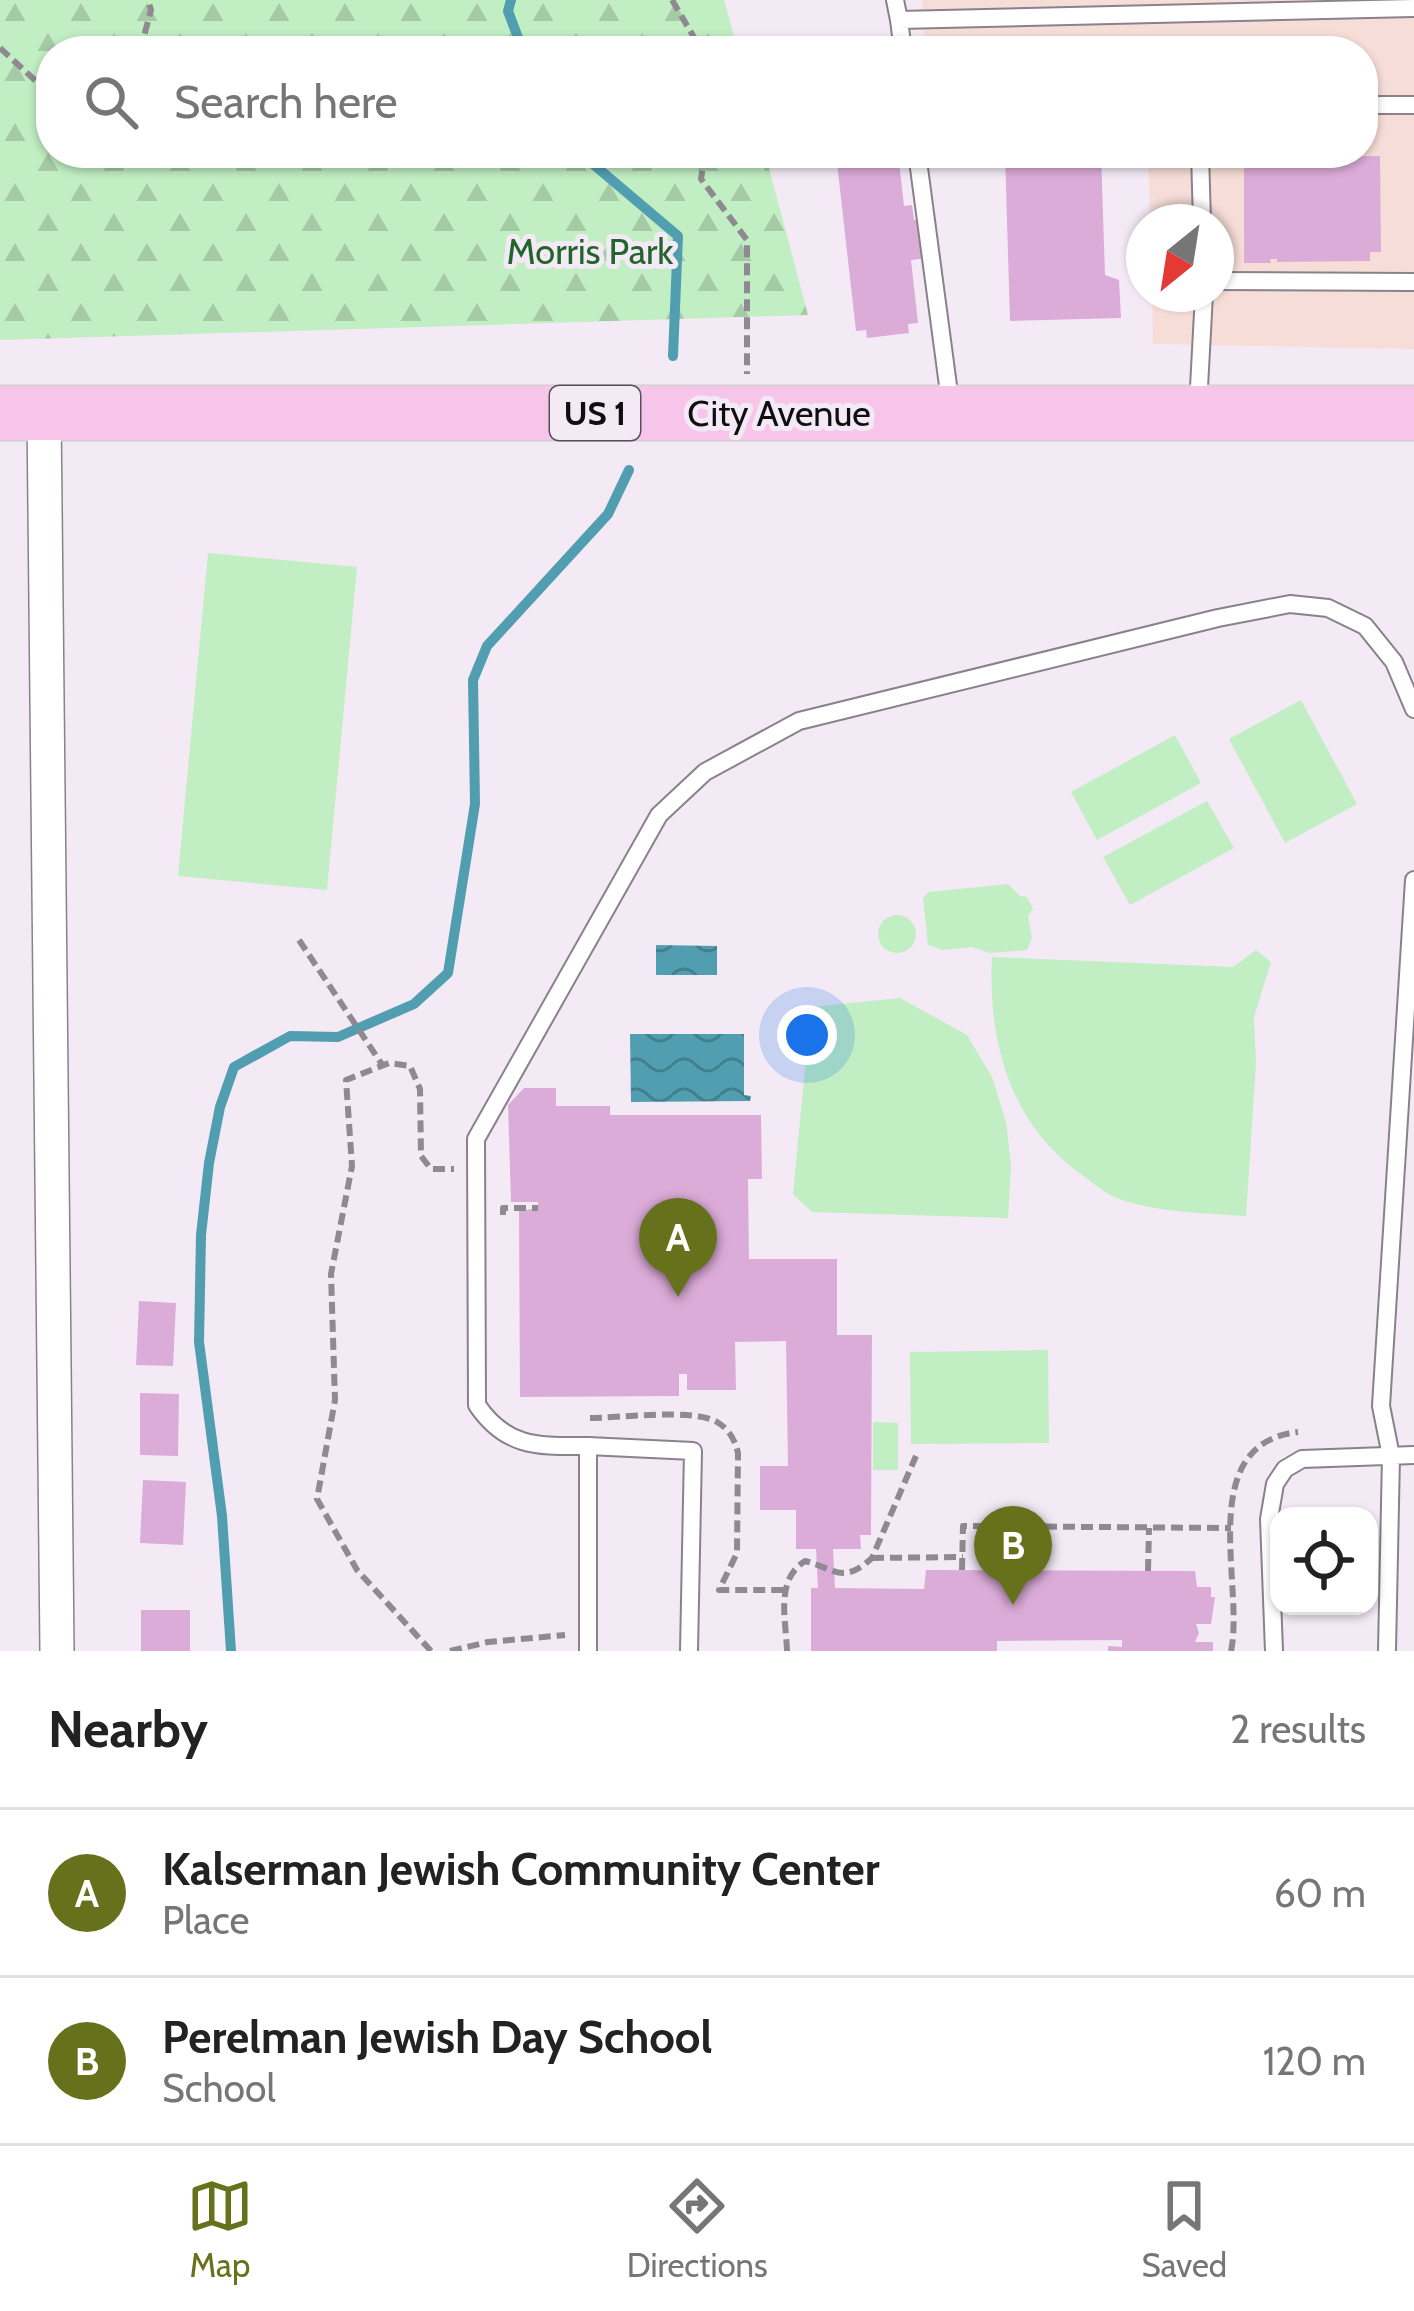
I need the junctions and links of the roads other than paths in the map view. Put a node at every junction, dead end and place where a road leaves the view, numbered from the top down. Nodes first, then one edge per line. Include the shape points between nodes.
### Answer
1 (895, 0) edge
2 (1414, 8) edge
3 (898, 20) junction
4 (901, 36) edge
5 (1378, 105) edge
6 (1414, 106) edge
7 (918, 168) edge
8 (1200, 168) edge
9 (1201, 204) edge
10 (1234, 281) edge
11 (1414, 282) edge
12 (1203, 312) edge
13 (1198, 412) junction
14 (22, 413) edge
15 (952, 413) junction
16 (1414, 413) edge
17 (1414, 710) edge
18 (1414, 880) edge
19 (588, 1446) junction
20 (1414, 1454) edge
21 (1390, 1456) junction
22 (588, 1642) edge
23 (57, 1651) edge
24 (689, 1651) edge
25 (1274, 1651) edge
26 (1387, 1651) edge

1 - 3 lane
2 - 3 lane
3 - 4 lane
5 - 6 lane
7 - 15 lane
8 - 9 lane
10 - 11 lane
12 - 13 lane
13 - 15 highway, City Avenue / US 1
13 - 16 highway, City Avenue / US 1
14 - 15 highway, City Avenue / US 1
14 - 23 street
17 - 19 lane via 1394,662 1365,626 1328,608 1290,604 799,721 705,772 659,815 476,1139 477,1405 526,1446
18 - 21 lane via 1381,1406
19 - 22 lane
19 - 24 lane via 693,1450
20 - 21 lane
21 - 25 lane via 1302,1459 1275,1484
21 - 26 lane

